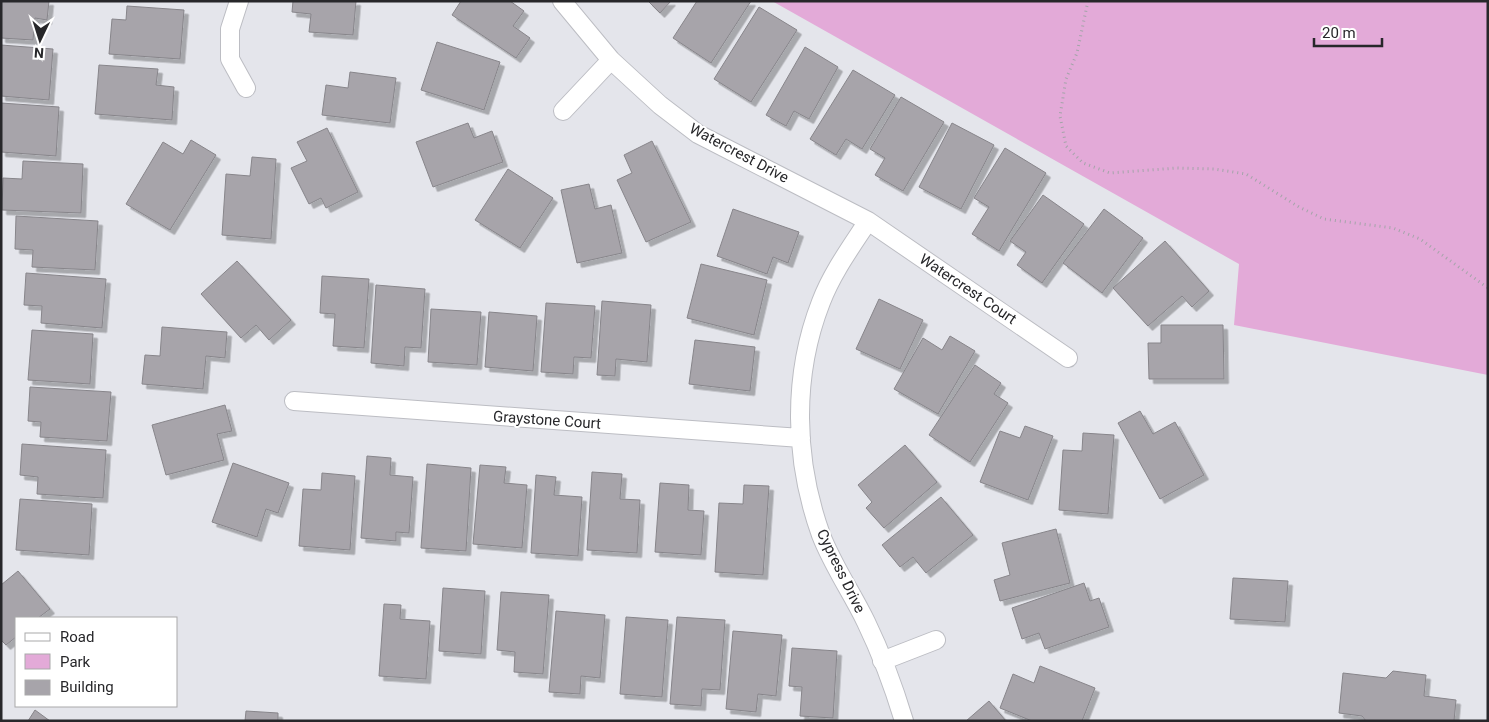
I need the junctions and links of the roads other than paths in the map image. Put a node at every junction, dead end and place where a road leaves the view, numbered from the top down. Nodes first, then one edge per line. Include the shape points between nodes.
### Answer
1 (239, 1) edge
2 (562, 1) edge
3 (611, 60) junction
4 (246, 88) dead end
5 (563, 111) dead end
6 (868, 221) junction
7 (1068, 358) dead end
8 (294, 402) dead end
9 (800, 438) junction
10 (936, 640) dead end
11 (882, 661) junction
12 (904, 721) edge

1 - 4 street via 230,29 230,59
2 - 3 street, Watercrest Drive
3 - 5 street
3 - 6 street, Watercrest Drive via 660,105 698,134
6 - 7 street, Watercrest Court
6 - 9 street, Cypress Drive via 834,274 809,338 802,374
8 - 9 street, Graystone Court
9 - 11 street, Cypress Drive via 804,475 822,536 867,623
10 - 11 street
11 - 12 street, Cypress Drive

